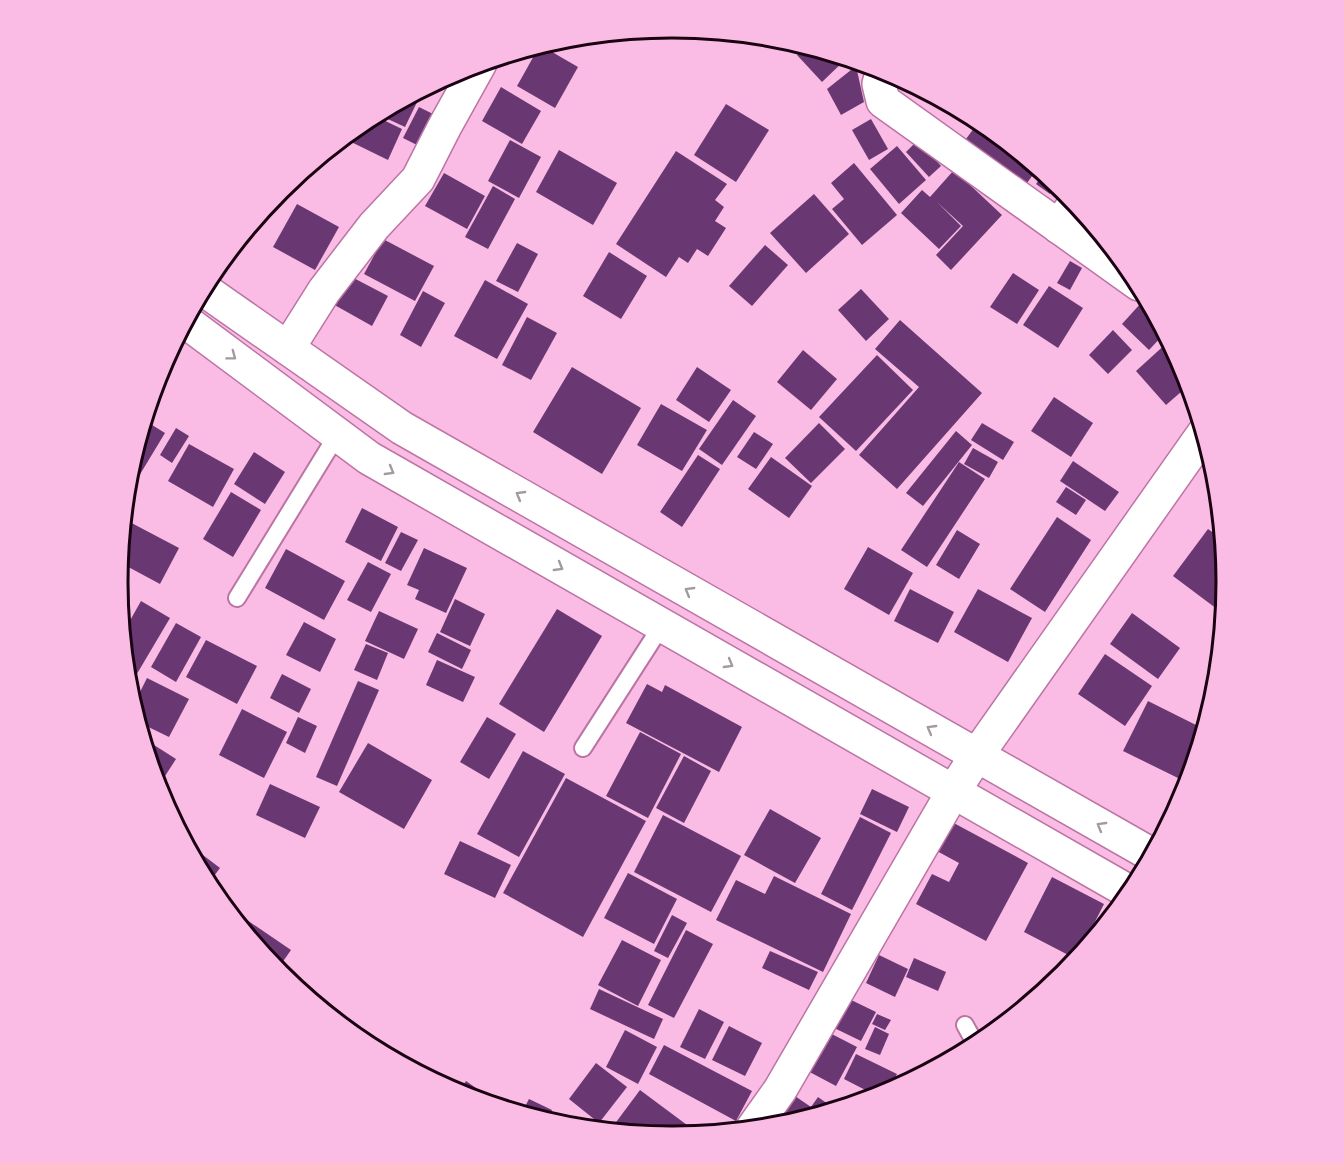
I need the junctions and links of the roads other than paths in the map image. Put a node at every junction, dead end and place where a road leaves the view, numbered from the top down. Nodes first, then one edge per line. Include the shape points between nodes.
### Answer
1 (473, 75) edge
2 (880, 79) edge
3 (1067, 215) edge
4 (1105, 251) edge
5 (211, 294) edge
6 (192, 326) edge
7 (288, 348) junction
8 (337, 435) junction
9 (1197, 442) edge
10 (237, 598) dead end
11 (662, 625) junction
12 (582, 748) dead end
13 (977, 755) junction
14 (953, 792) junction
15 (1145, 851) edge
16 (1122, 888) edge
17 (965, 1025) dead end
18 (971, 1036) edge
19 (760, 1118) edge

1 - 7 main road via 418,179 374,226 324,291
2 - 3 main road via 883,101
3 - 4 main road
5 - 7 main road
6 -> 8 main road
13 -> 7 main road via 402,428
8 - 10 lane
8 -> 11 main road via 369,458
9 - 13 main road
11 - 12 lane
11 -> 14 main road
13 - 14 main road
15 -> 13 main road
14 - 16 main road
14 - 19 main road
17 - 18 lane

